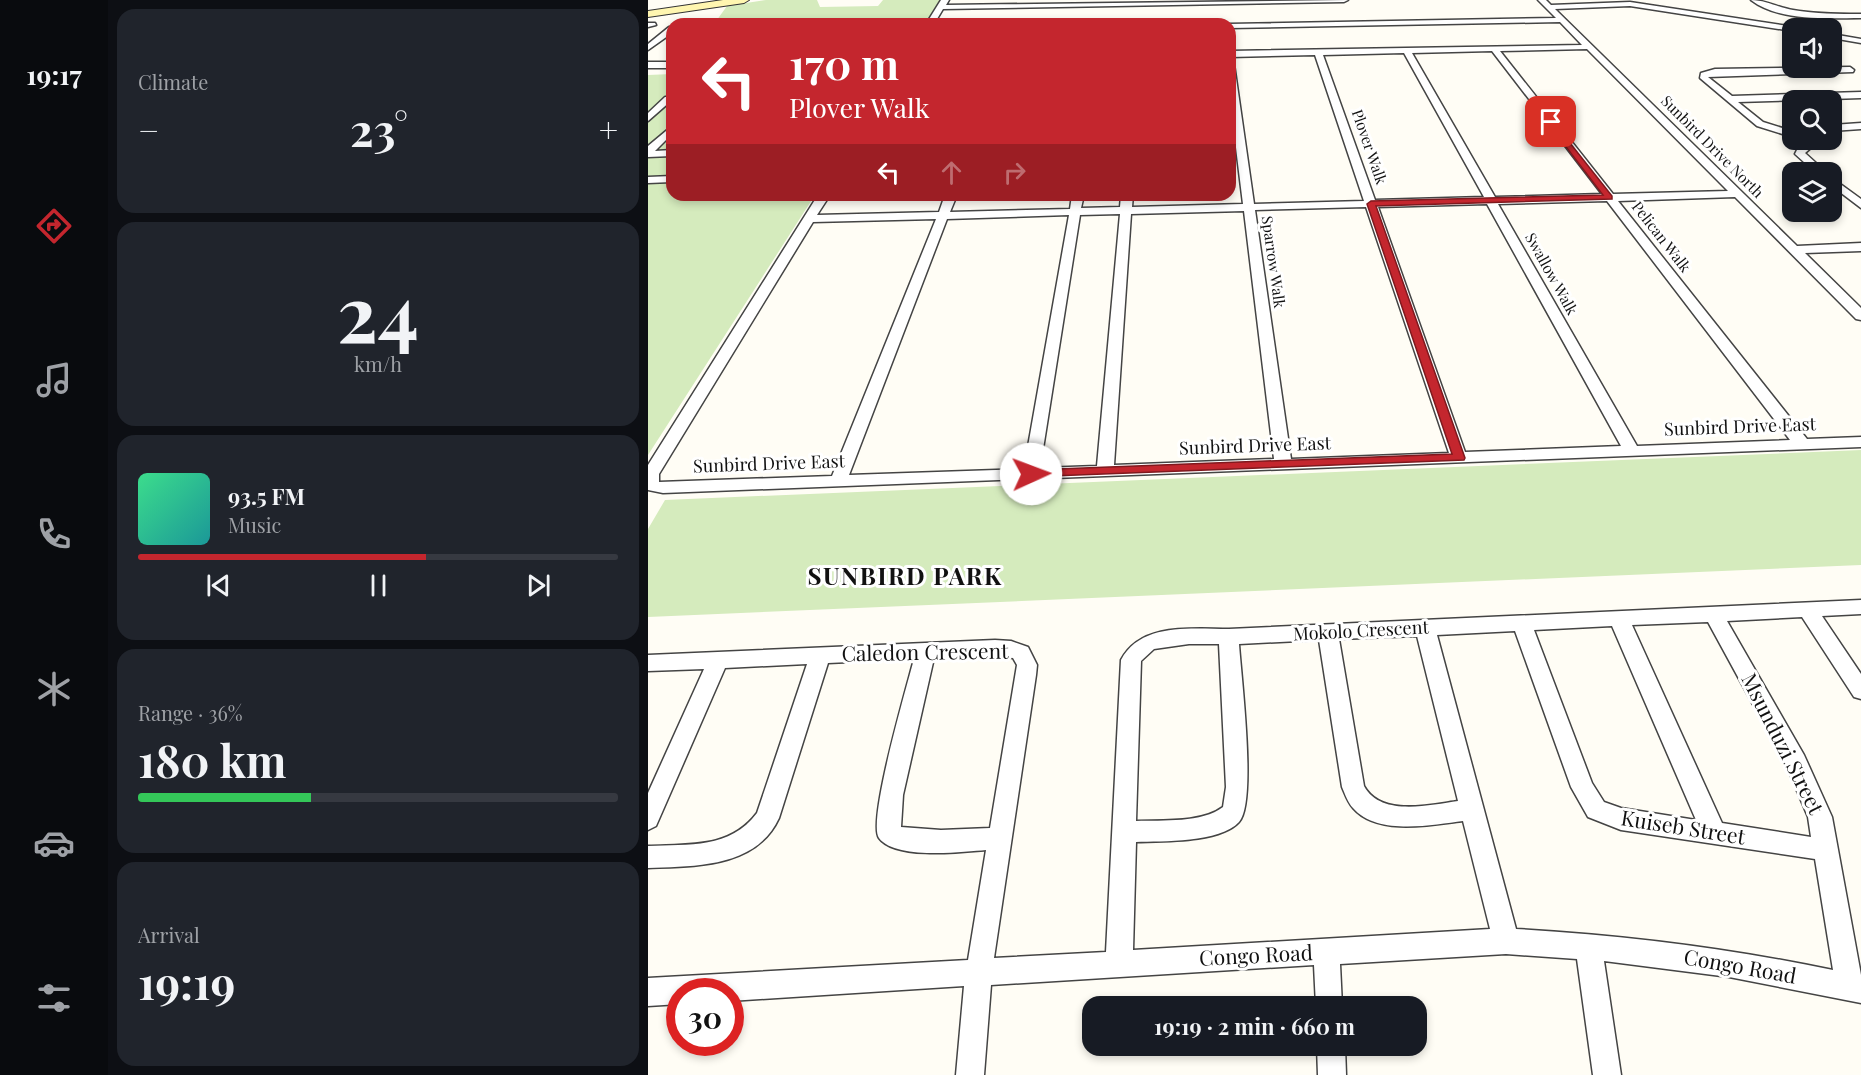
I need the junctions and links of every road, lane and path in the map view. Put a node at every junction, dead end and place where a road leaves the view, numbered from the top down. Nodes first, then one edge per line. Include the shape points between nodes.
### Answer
1 (744, 0) edge
2 (1344, 0) edge
3 (1755, 0) edge
4 (944, 3) edge
5 (1546, 3) edge
6 (1693, 6) dead end
7 (1244, 7) edge
8 (662, 12) junction
9 (1685, 12) junction
10 (1861, 15) edge
11 (934, 18) edge
12 (666, 19) edge
13 (1563, 20) junction
14 (649, 21) edge
15 (1236, 26) edge
16 (1248, 26) junction
17 (1782, 27) edge
18 (666, 34) edge
19 (1842, 38) edge
20 (1861, 41) edge
21 (1252, 44) junction
22 (1589, 47) junction
23 (648, 48) edge
24 (1494, 49) junction
25 (1406, 50) junction
26 (1236, 51) edge
27 (1318, 52) junction
28 (648, 65) edge
29 (666, 65) edge
30 (1842, 65) edge
31 (1850, 70) junction
32 (1861, 76) edge
33 (1861, 96) edge
34 (648, 99) edge
35 (666, 99) edge
36 (1730, 99) junction
37 (666, 102) edge
38 (1236, 109) edge
39 (648, 118) edge
40 (1861, 126) edge
41 (1842, 127) edge
42 (648, 128) edge
43 (666, 128) edge
44 (1782, 131) edge
45 (666, 134) edge
46 (1803, 150) edge
47 (648, 153) edge
48 (666, 153) edge
49 (1810, 162) edge
50 (666, 179) edge
51 (648, 180) edge
52 (1842, 188) edge
53 (1738, 194) junction
54 (1609, 197) junction
55 (820, 201) edge
56 (949, 201) edge
57 (1077, 201) edge
58 (1127, 201) edge
59 (1491, 201) junction
60 (1859, 201) edge
61 (1371, 204) junction
62 (1249, 207) junction
63 (1126, 210) junction
64 (1076, 212) junction
65 (943, 216) junction
66 (810, 219) junction
67 (1861, 247) edge
68 (1794, 249) junction
69 (1861, 316) edge
70 (1861, 442) edge
71 (1802, 444) junction
72 (1632, 451) junction
73 (1459, 458) junction
74 (1283, 464) junction
75 (1105, 471) junction
76 (1031, 474) junction
77 (838, 481) junction
78 (1861, 608) edge
79 (1808, 610) junction
80 (1714, 615) junction
81 (1619, 619) junction
82 (1522, 624) junction
83 (1425, 628) junction
84 (1328, 633) junction
85 (1229, 637) junction
86 (926, 651) junction
87 (821, 654) junction
88 (718, 659) junction
89 (648, 663) edge
90 (1860, 688) edge
91 (1471, 810) junction
92 (648, 819) edge
93 (1123, 832) junction
94 (1713, 833) junction
95 (1000, 838) junction
96 (1827, 850) junction
97 (648, 857) edge
98 (1506, 940) junction
99 (1588, 945) junction
100 (1326, 951) junction
101 (1119, 964) junction
102 (979, 972) junction
103 (1855, 988) edge
104 (648, 992) edge
105 (1328, 996) edge
106 (1331, 1056) edge
107 (970, 1075) edge
108 (1332, 1075) edge
109 (1607, 1075) edge

1 - 8 street
2 - 7 street
3 - 10 street via 1771,7 1814,14
4 - 7 street
4 - 11 street
5 - 9 street via 1630,4
5 - 13 street, Sunbird Drive North
6 - 9 street
7 - 16 street
8 - 12 street
8 - 14 street
9 - 17 street
13 - 16 street
13 - 22 street, Sunbird Drive North
15 - 16 street
16 - 21 street
18 - 23 street
19 - 20 street
21 - 26 street
21 - 27 street
22 - 24 street
22 - 53 street, Sunbird Drive North
24 - 25 street
24 - 54 street, Pelican Walk
25 - 27 street
25 - 59 street, Swallow Walk
27 - 61 street, Plover Walk
28 - 29 street
30 - 31 street
31 - 32 street
31 - 36 street via 1704,75
33 - 36 street
34 - 35 street
36 - 44 street via 1760,124
37 - 39 street
38 - 62 street, Sparrow Walk
40 - 41 street
42 - 43 street
45 - 47 street
46 - 49 street via 1800,153
47 - 48 street
50 - 51 street
52 - 60 street
53 - 54 street
53 - 68 street, Sunbird Drive North
54 - 59 street
54 - 71 street, Pelican Walk
55 - 66 street
56 - 65 street
57 - 64 street
58 - 63 street
59 - 61 street
59 - 72 street, Swallow Walk
61 - 62 street
61 - 73 street, Plover Walk
62 - 63 street
62 - 74 street, Sparrow Walk
63 - 64 street
63 - 75 street
64 - 65 street
64 - 76 street
65 - 66 street
65 - 77 street
66 - 77 street, Sunbird Drive East via 651,474 650,484 663,488
67 - 68 street
68 - 69 street, Sunbird Drive North
70 - 71 street, Sunbird Drive East
71 - 72 street, Sunbird Drive East
72 - 73 street, Sunbird Drive East
73 - 74 street, Sunbird Drive East
74 - 75 street, Sunbird Drive East
75 - 76 street, Sunbird Drive East
76 - 77 street, Sunbird Drive East
78 - 79 street, Mokolo Crescent
79 - 80 street, Mokolo Crescent
79 - 90 street
80 - 81 street, Mokolo Crescent
80 - 96 street, Msunduzi Street via 1812,794
81 - 82 street, Mokolo Crescent
81 - 94 street
82 - 83 street, Mokolo Crescent
82 - 94 street, Kuiseb Street via 1582,787 1596,810 1622,819
83 - 84 street, Mokolo Crescent
83 - 91 street
84 - 85 street, Mokolo Crescent
84 - 91 street via 1353,787 1363,806 1381,815 1394,816
85 - 93 street, Mokolo Crescent via 1156,640 1134,652
85 - 93 street via 1237,787 1232,814 1209,826
86 - 87 street, Caledon Crescent
86 - 95 street, Caledon Crescent via 1011,649 1024,657 1026,675
86 - 95 street via 891,795 888,832 900,840 915,841
87 - 88 street, Caledon Crescent
87 - 97 street via 760,831 736,847 720,852
88 - 89 street, Caledon Crescent
88 - 92 street
91 - 98 street
93 - 101 street, Mokolo Crescent
94 - 96 street, Kuiseb Street
95 - 102 street, Caledon Crescent
96 - 103 street, Msunduzi Street
98 - 99 street, Congo Road
98 - 100 street, Congo Road
99 - 103 street, Congo Road via 1682,956
99 - 109 street
100 - 101 street, Congo Road
100 - 105 street
101 - 102 street, Congo Road
102 - 104 street, Congo Road
102 - 107 street, Caledon Crescent
106 - 108 street

